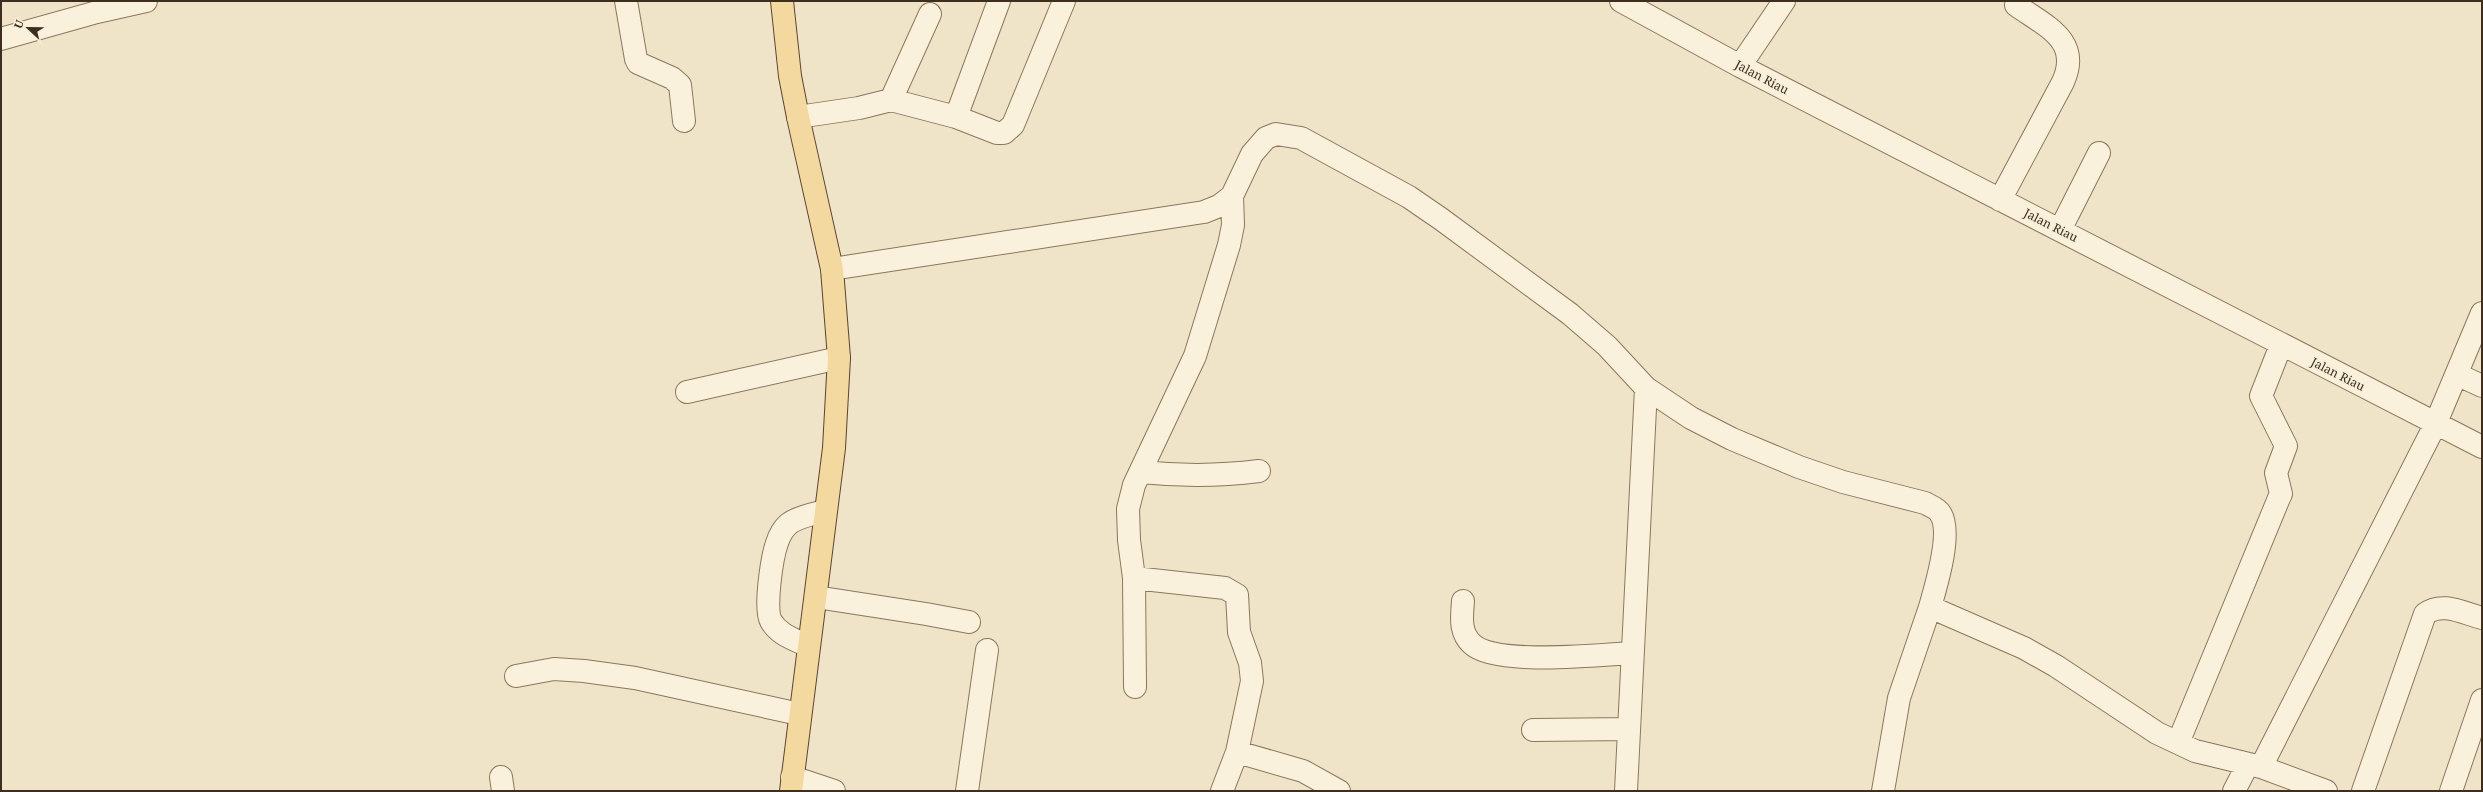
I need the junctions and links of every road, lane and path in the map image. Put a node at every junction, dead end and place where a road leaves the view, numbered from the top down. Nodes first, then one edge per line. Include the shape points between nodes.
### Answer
1 (146, 1) edge
2 (626, 1) edge
3 (782, 1) edge
4 (999, 1) edge
5 (1064, 1) edge
6 (1621, 1) edge
7 (1784, 1) edge
8 (2016, 5) dead end
9 (96, 6) edge
10 (930, 14) dead end
11 (1, 39) edge
12 (1740, 66) junction
13 (891, 100) junction
14 (798, 117) junction
15 (956, 117) junction
16 (684, 121) dead end
17 (2099, 153) dead end
18 (1232, 196) junction
19 (2000, 200) junction
20 (2060, 230) junction
21 (832, 269) junction
22 (2482, 313) edge
23 (2282, 345) junction
24 (839, 358) junction
25 (1646, 388) junction
26 (687, 392) dead end
27 (2435, 425) junction
28 (2482, 447) edge
29 (1259, 471) dead end
30 (1141, 472) junction
31 (825, 511) junction
32 (1134, 578) junction
33 (816, 597) junction
34 (1463, 601) dead end
35 (1930, 607) junction
36 (2482, 618) edge
37 (969, 622) dead end
38 (808, 646) junction
39 (987, 650) dead end
40 (1632, 653) junction
41 (516, 676) dead end
42 (1135, 687) dead end
43 (2482, 700) edge
44 (799, 714) junction
45 (1629, 729) junction
46 (1533, 730) dead end
47 (2178, 743) junction
48 (1237, 752) junction
49 (2254, 766) junction
50 (791, 784) edge
51 (1218, 790) edge
52 (834, 791) edge
53 (967, 791) edge
54 (1339, 791) edge
55 (1626, 791) edge
56 (1883, 791) edge
57 (2234, 791) edge
58 (2326, 791) edge
59 (2363, 791) edge
60 (2451, 791) edge

1 - 9 street
2 - 16 street via 636,59 638,63 672,78 680,85
3 - 14 main road via 790,76
4 - 15 street
5 - 15 street via 1010,129 1004,133 997,133
6 - 12 street, Jalan Riau
7 - 12 street
8 - 19 street via 2060,39 2068,50 2069,61 2062,82
9 - 11 street
10 - 13 street
12 - 19 street, Jalan Riau
13 - 14 street via 859,108
13 - 15 street
14 - 21 main road
17 - 20 street
18 - 21 street via 1219,206 1191,214
18 - 25 street via 1252,154 1266,138 1276,134 1301,138 1409,197 1464,235 1570,314 1607,346
18 - 30 street via 1233,225 1229,244 1195,356
19 - 20 street, Jalan Riau
20 - 23 street, Jalan Riau
21 - 24 main road
22 - 27 street
23 - 27 street, Jalan Riau
23 - 47 street via 2261,396 2286,446 2276,473 2279,498
24 - 26 street
24 - 31 main road via 834,448
25 - 35 street via 1691,418 1767,455 1843,482 1910,499 1936,509 1943,517 1946,533
25 - 40 street
27 - 28 street, Jalan Riau
27 - 49 street
29 - 30 street via 1206,475
30 - 32 street via 1133,490 1127,519
31 - 33 main road
31 - 38 street via 790,523 780,535 775,550 767,610 774,626 784,635
32 - 42 street
32 - 48 street via 1225,588 1236,595 1239,632 1250,663 1252,681
33 - 37 street
33 - 38 main road
34 - 40 street via 1463,631 1471,643 1488,653 1560,657
35 - 47 street via 2024,648 2157,733
35 - 56 street via 1899,698
36 - 59 street via 2444,607 2432,608 2425,614
38 - 44 main road
39 - 53 street
40 - 45 street
41 - 44 street via 554,669 584,671 635,678
43 - 60 street
44 - 50 main road
45 - 46 street
45 - 55 street
47 - 49 street via 2214,757
48 - 51 street
48 - 54 street via 1303,772
49 - 57 street
49 - 58 street
50 - 52 street

